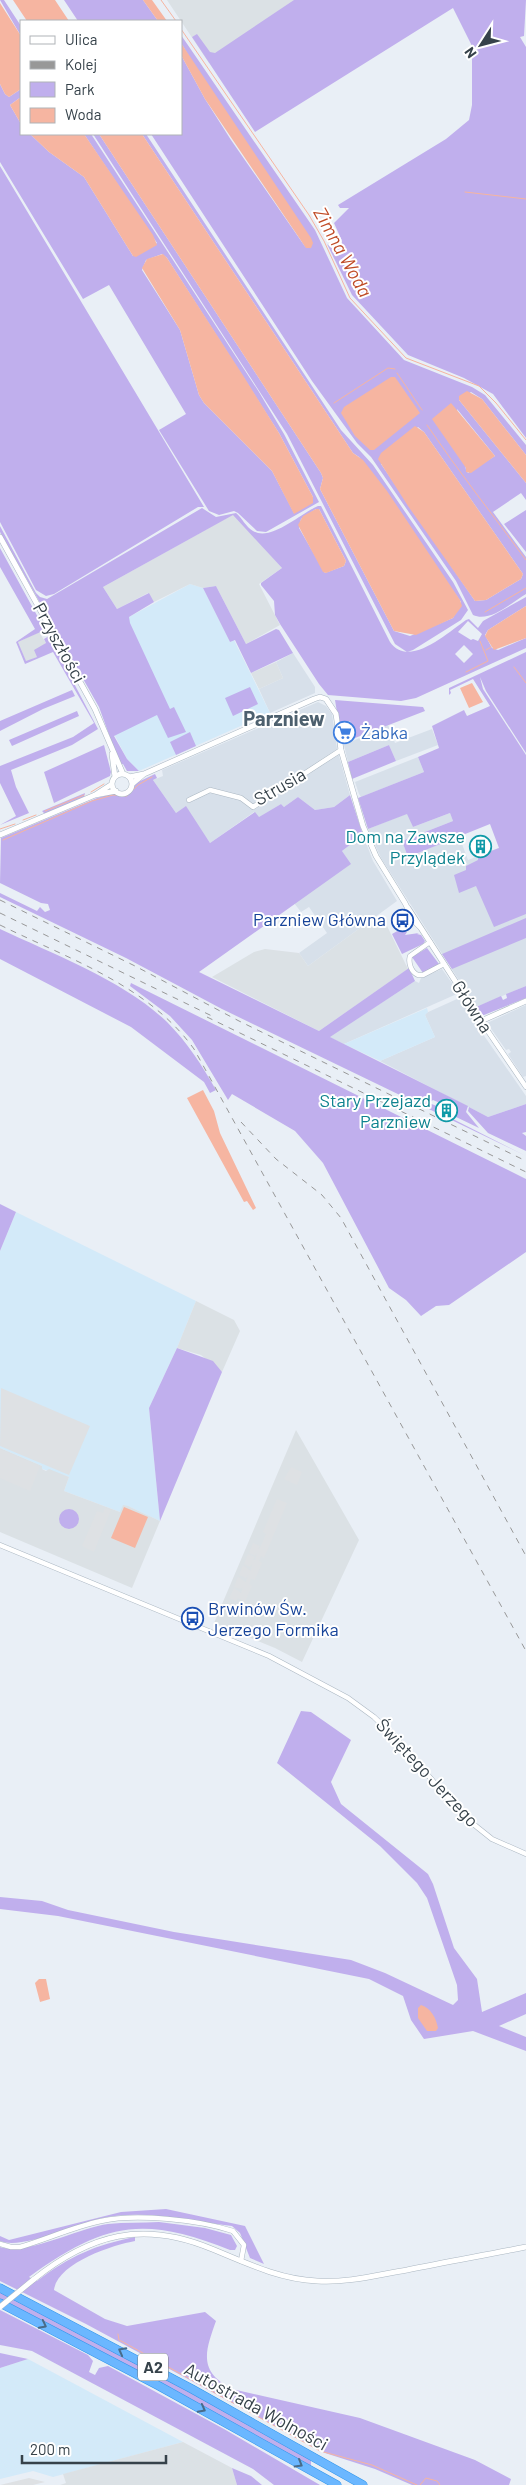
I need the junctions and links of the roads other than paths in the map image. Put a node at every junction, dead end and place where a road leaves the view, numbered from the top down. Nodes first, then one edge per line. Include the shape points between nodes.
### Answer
1 (0, 537) edge
2 (341, 750) junction
3 (112, 751) junction
4 (144, 774) junction
5 (126, 776) junction
6 (115, 777) junction
7 (112, 784) junction
8 (132, 784) junction
9 (116, 791) junction
10 (95, 795) junction
11 (189, 800) dead end
12 (0, 834) edge
13 (430, 942) junction
14 (444, 964) junction
15 (526, 1002) edge
16 (481, 1021) junction
17 (526, 1087) edge
18 (0, 1545) edge
19 (526, 1854) edge
20 (0, 2244) edge
21 (526, 2247) edge
22 (241, 2261) junction
23 (0, 2288) edge
24 (0, 2303) edge
25 (0, 2307) edge
26 (337, 2485) edge
27 (363, 2485) edge

1 - 3 street, Przyszłości via 95,709
2 - 4 street, Główna via 337,716 329,702 316,698
2 - 11 street, Strusia via 253,807 242,798 210,790
2 - 13 street, Główna via 367,834 380,863
3 - 5 street, Przyszłości
3 - 6 street, Przyszłości
4 - 5 street
4 - 8 street
5 - 6 street
5 - 8 street
6 - 7 street
7 - 9 street
7 - 10 street
8 - 9 street via 126,792
9 - 10 street
10 - 12 street
13 - 14 street, Główna
13 - 14 street via 410,956 414,972 422,976
14 - 16 street, Główna
15 - 16 street
16 - 17 street, Główna
18 - 19 street, Świętego Jerzego via 269,1656 348,1698 397,1739 462,1815 492,1839
20 - 22 street via 20,2246 113,2219 153,2218 233,2231 244,2245
21 - 22 street via 340,2281 282,2276
22 - 25 street, bridge via 182,2238 158,2234 110,2237 61,2258
27 -> 23 highway, Autostrada Wolności / A2 via 185,2384
24 -> 26 highway, Autostrada Wolności / A2 via 159,2386

